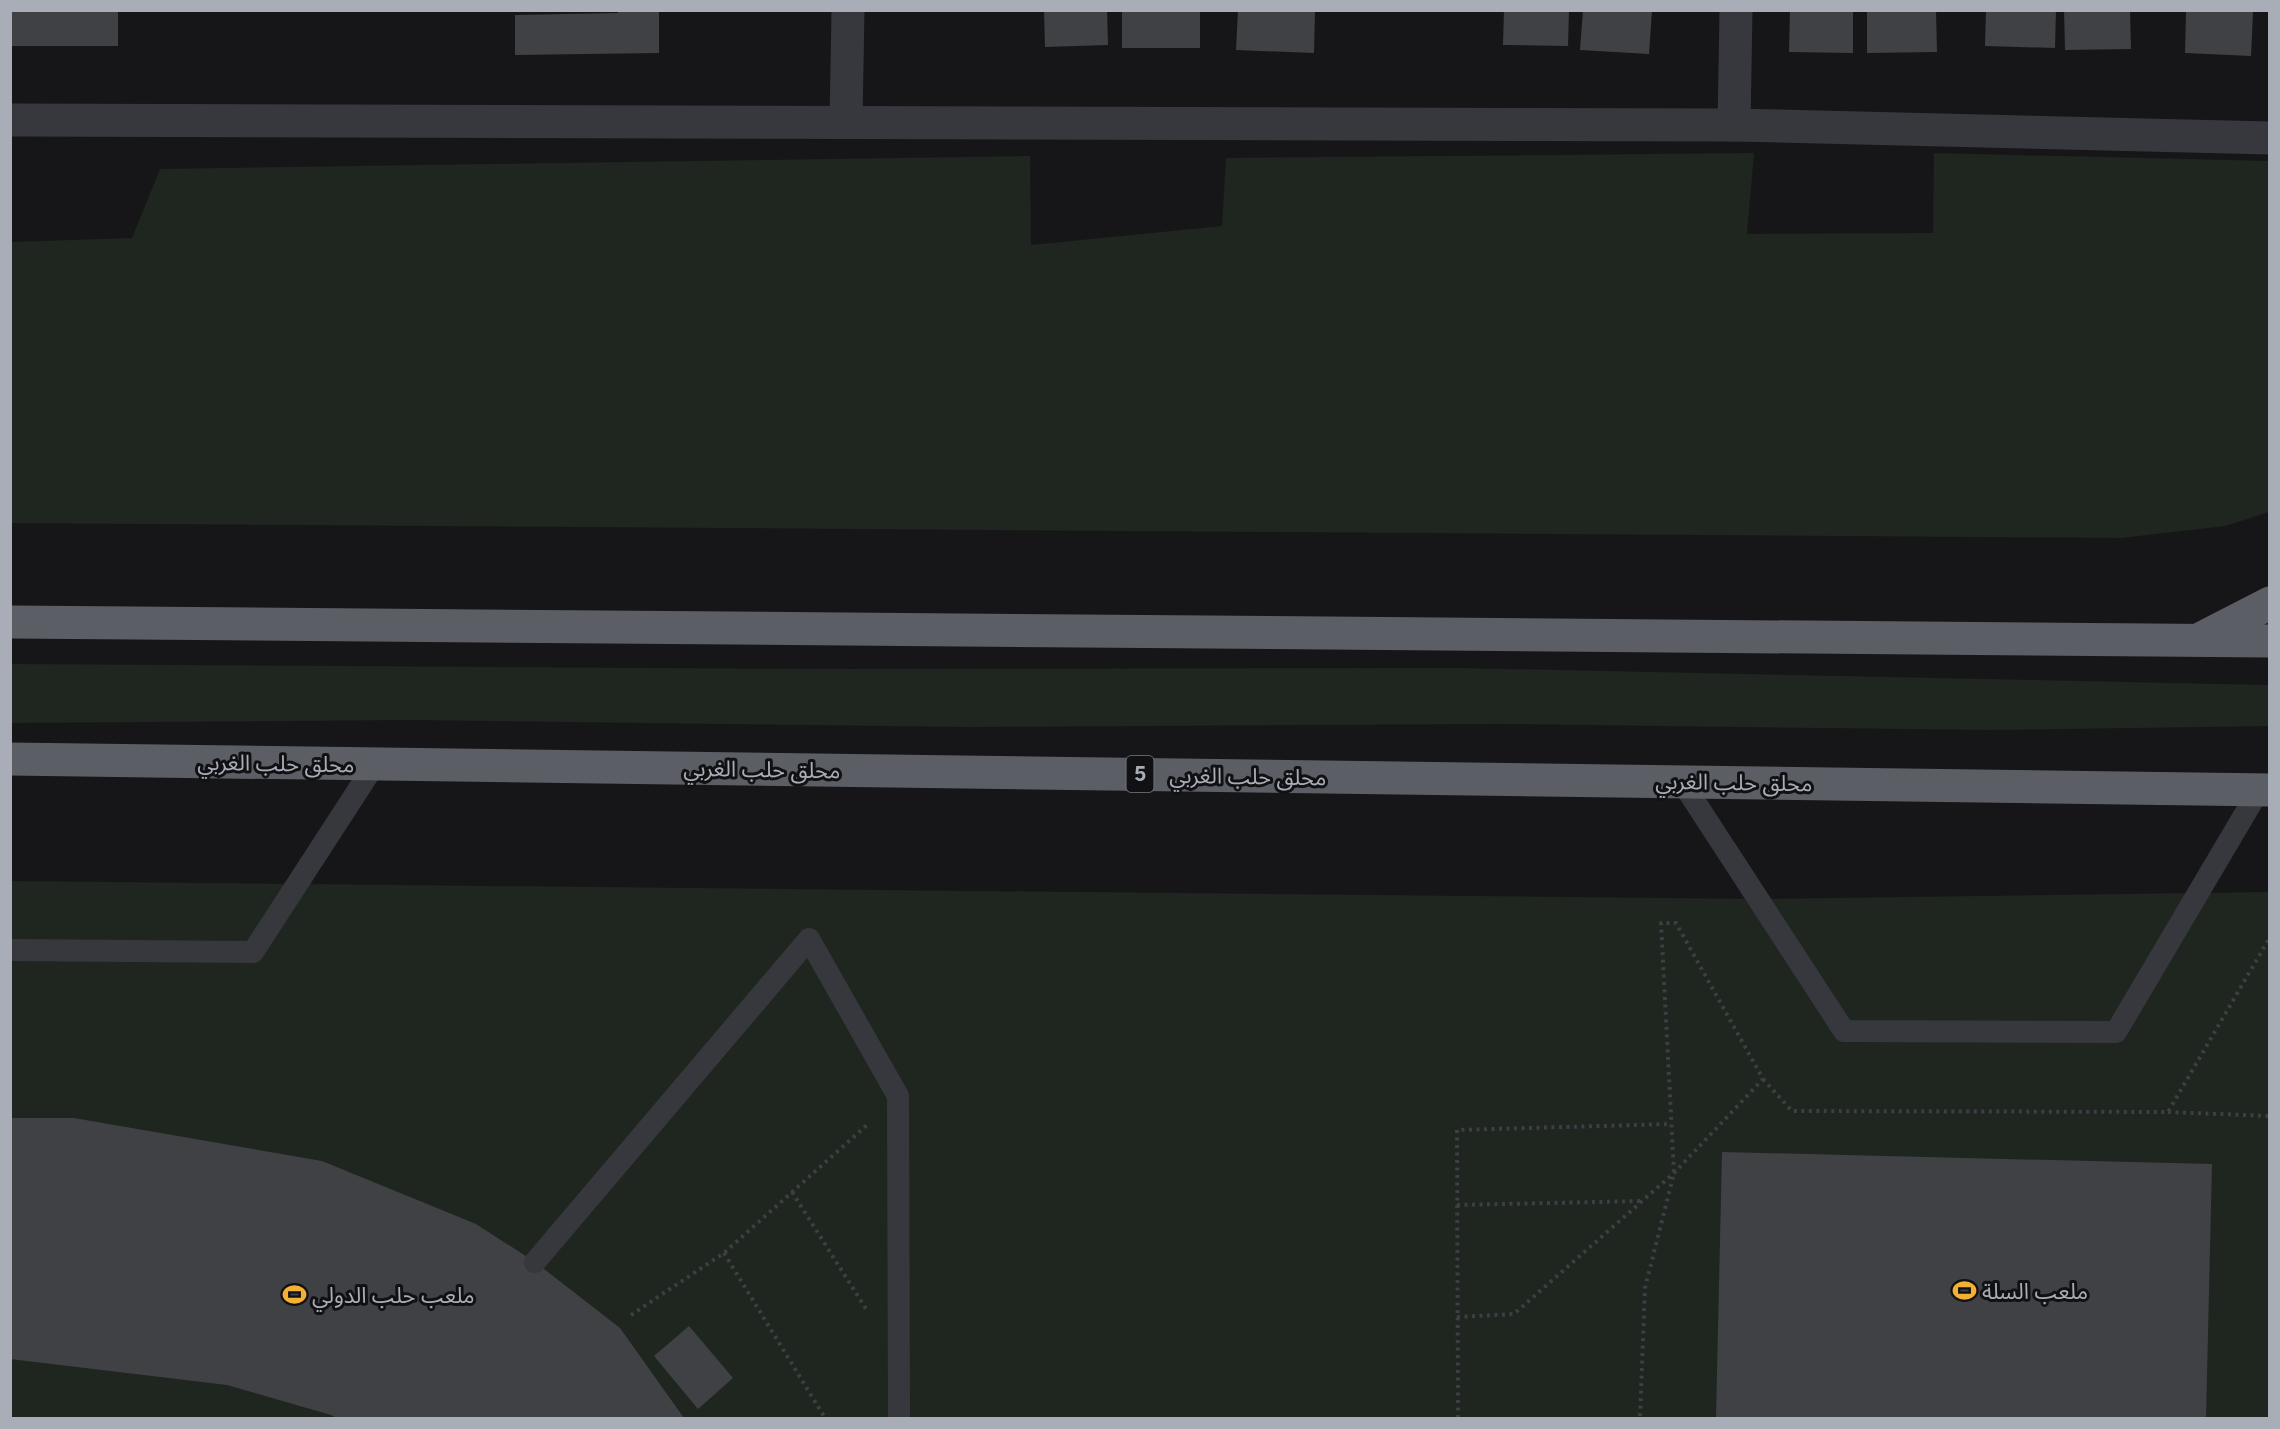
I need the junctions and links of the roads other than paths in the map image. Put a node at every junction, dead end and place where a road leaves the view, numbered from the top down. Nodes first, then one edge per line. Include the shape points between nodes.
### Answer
1 (848, 10) edge
2 (1736, 10) edge
3 (10, 120) edge
4 (846, 122) junction
5 (1734, 124) junction
6 (2270, 138) edge
7 (2270, 603) edge
8 (10, 621) edge
9 (2198, 640) junction
10 (2270, 641) edge
11 (10, 759) edge
12 (375, 764) junction
13 (1682, 782) junction
14 (2264, 790) edge
15 (10, 950) edge
16 (535, 1262) dead end
17 (899, 1419) edge

1 - 4 street
2 - 5 street
3 - 4 street
4 - 5 street
5 - 6 street
7 - 9 highway
8 - 9 highway
9 - 10 highway
11 - 12 highway, محلق حلب الغربي / 5
12 - 13 highway, محلق حلب الغربي / 5
12 - 15 lane via 253,952
13 - 14 highway, محلق حلب الغربي / 5
13 - 14 lane via 1844,1030 2116,1032
16 - 17 lane via 809,939 898,1096

